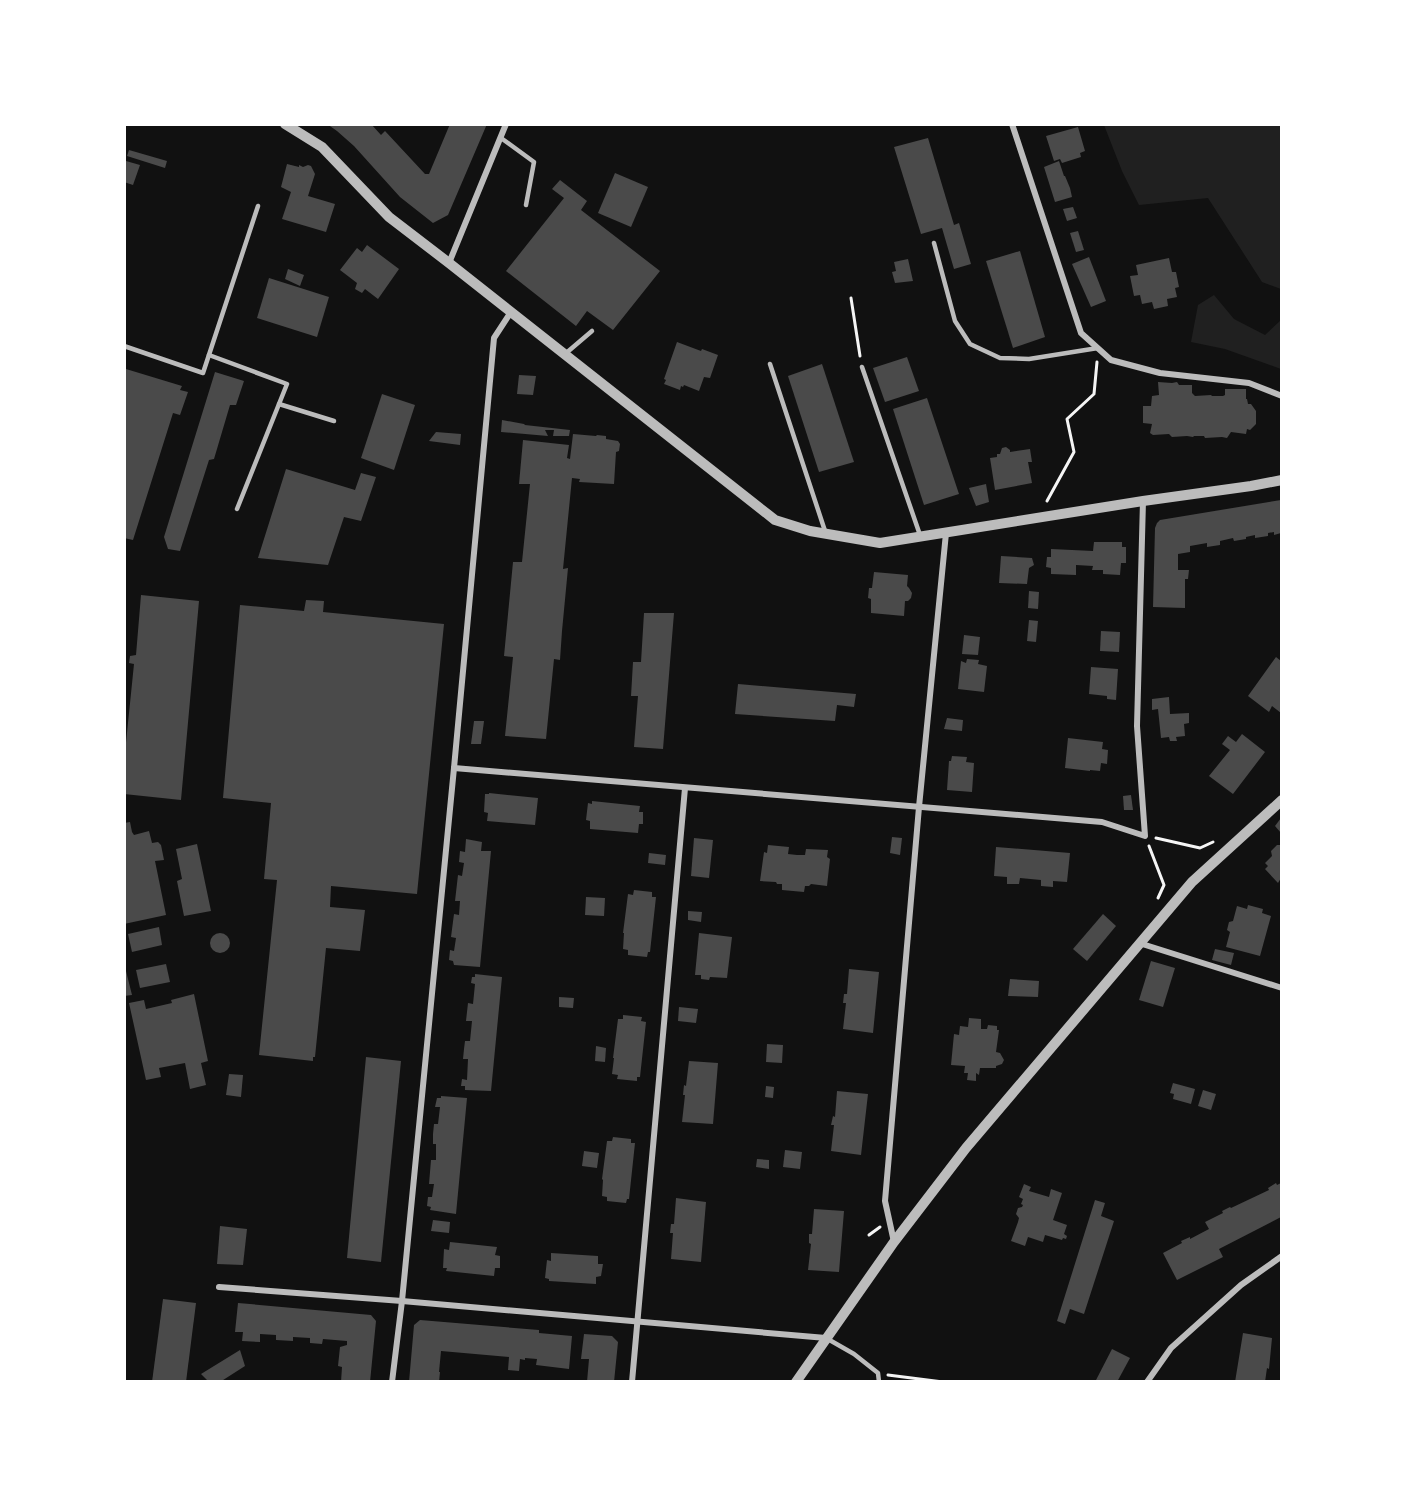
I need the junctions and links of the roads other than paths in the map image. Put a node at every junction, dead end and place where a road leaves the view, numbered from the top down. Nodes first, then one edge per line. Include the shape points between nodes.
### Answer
1 (285, 124) edge
2 (506, 124) edge
3 (1012, 124) edge
4 (501, 138) junction
5 (526, 205) dead end
6 (258, 206) dead end
7 (934, 243) dead end
8 (449, 262) junction
9 (511, 312) junction
10 (592, 330) dead end
11 (124, 346) edge
12 (1098, 348) junction
13 (565, 354) junction
14 (209, 355) junction
15 (770, 364) dead end
16 (862, 367) road end
17 (1281, 396) edge
18 (279, 404) junction
19 (334, 421) dead end
20 (1281, 480) edge
21 (1143, 501) junction
22 (237, 508) dead end
23 (946, 533) junction
24 (826, 534) junction
25 (921, 537) junction
26 (454, 768) junction
27 (685, 788) junction
28 (1281, 800) edge
29 (919, 807) junction
30 (1139, 943) junction
31 (1281, 988) edge
32 (894, 1242) junction
33 (1281, 1256) edge
34 (219, 1287) dead end
35 (402, 1301) junction
36 (637, 1321) junction
37 (826, 1338) junction
38 (392, 1382) edge
39 (632, 1382) edge
40 (796, 1382) edge
41 (879, 1382) edge
42 (1147, 1382) edge

1 - 8 street via 322,147 389,217
2 - 4 street
3 - 12 street via 1081,333
4 - 5 lane via 534,162
4 - 8 street
6 - 14 lane
7 - 12 lane via 955,321 970,344 1000,358 1029,359
8 - 9 street
9 - 13 street
9 - 26 street via 494,338
10 - 13 lane
11 - 14 lane via 203,373
12 - 17 street via 1111,360 1160,373 1249,383
13 - 24 street via 775,520
14 - 18 lane via 287,384
15 - 24 lane
16 - 25 lane
18 - 19 lane
18 - 22 lane
20 - 21 street
21 - 23 street
21 - 29 street via 1137,726 1145,836 1102,822
23 - 25 street
23 - 29 street
24 - 25 street via 880,543
26 - 27 street
26 - 35 street
27 - 29 street
27 - 36 street
28 - 30 street via 1192,882
29 - 32 street via 885,1201
30 - 31 street
30 - 32 street via 966,1149
32 - 37 street
33 - 42 street via 1241,1285 1171,1348
34 - 35 street
35 - 36 street
35 - 38 street
36 - 37 street
36 - 39 street
37 - 40 street
37 - 41 lane via 878,1373

